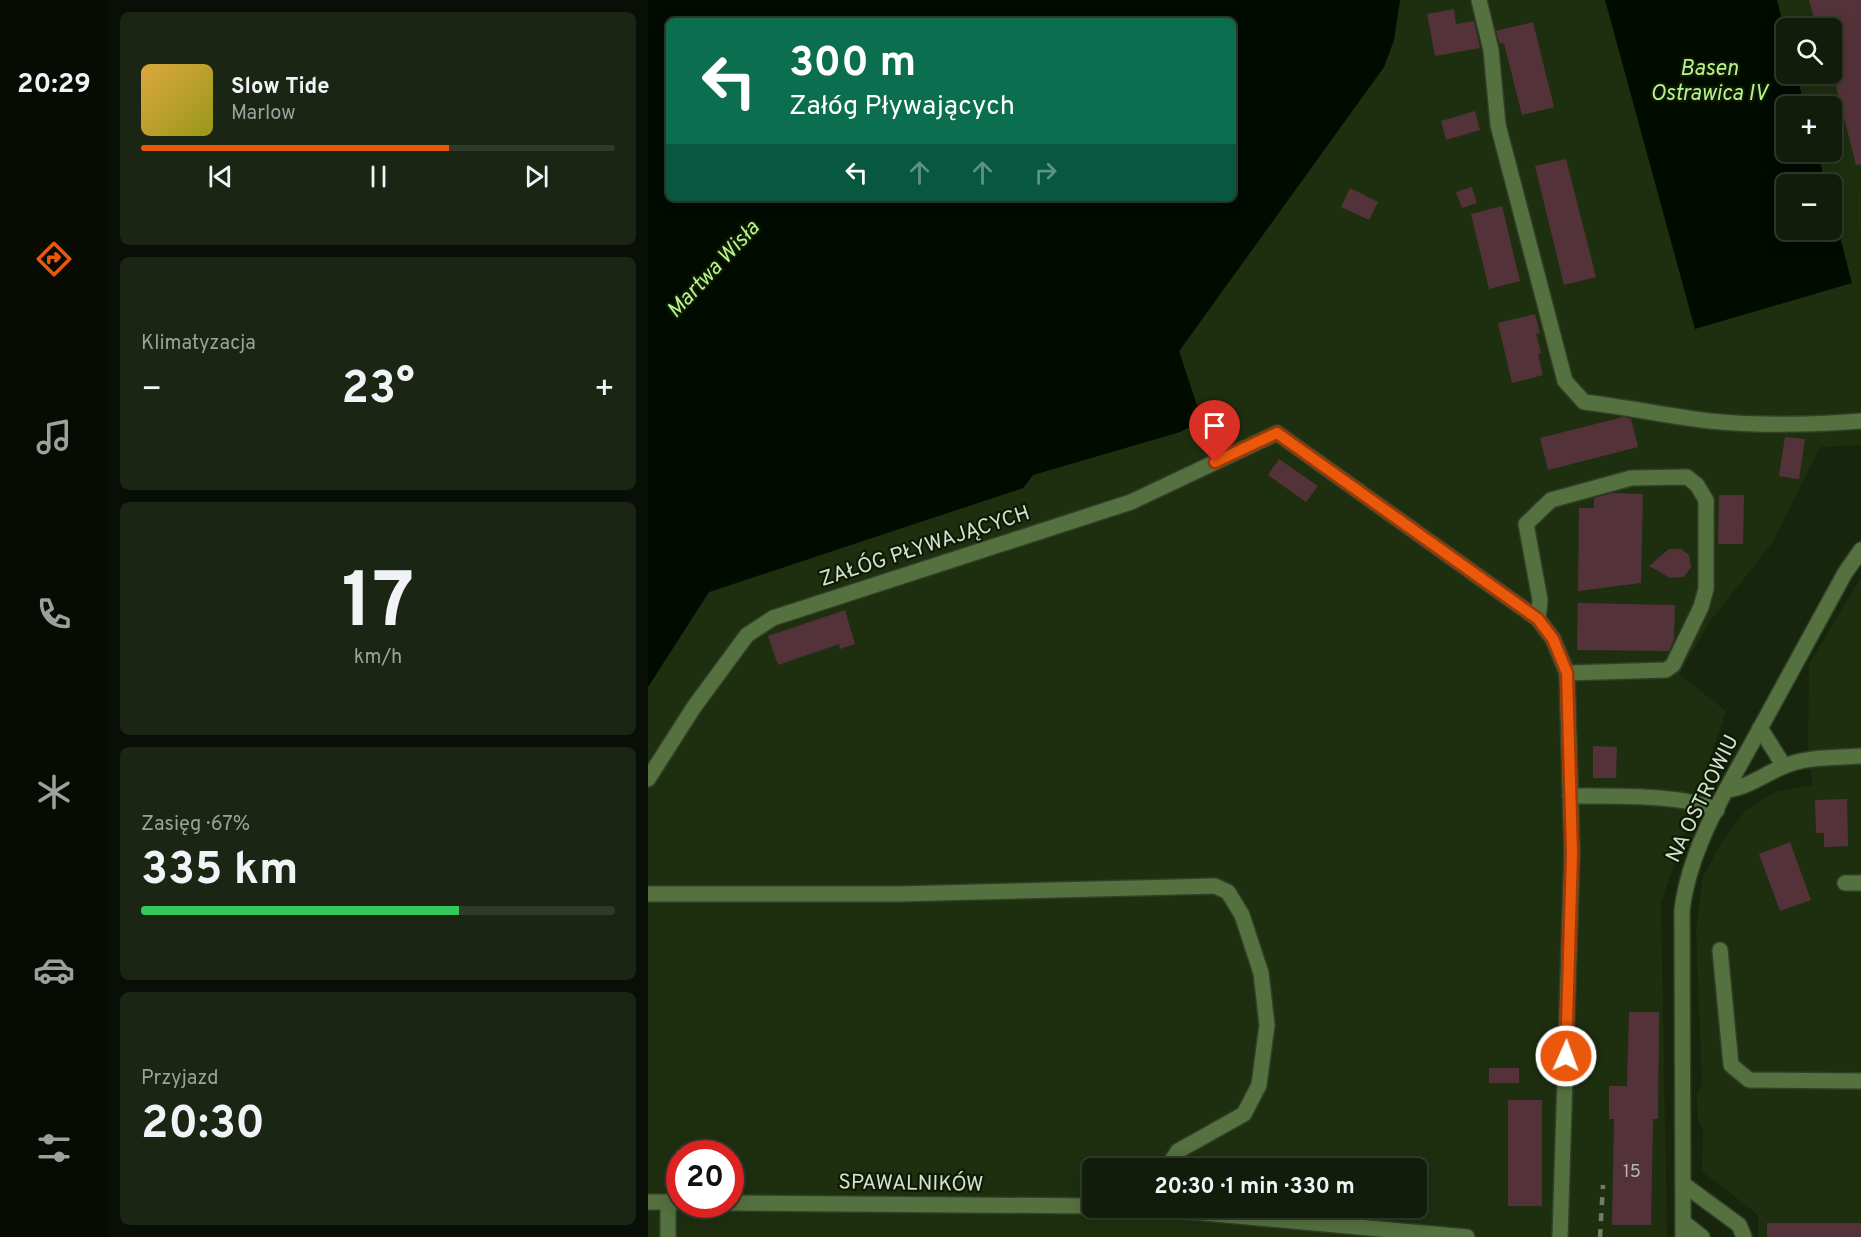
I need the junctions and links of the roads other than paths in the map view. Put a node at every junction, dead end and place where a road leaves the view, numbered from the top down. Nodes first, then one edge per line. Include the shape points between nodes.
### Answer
1 (1479, 0) edge
2 (1861, 420) edge
3 (1861, 550) edge
4 (1538, 619) junction
5 (1567, 673) junction
6 (1760, 728) junction
7 (1861, 756) edge
8 (1784, 766) junction
9 (648, 779) edge
10 (1726, 790) junction
11 (1570, 796) junction
12 (1717, 810) junction
13 (1845, 883) dead end
14 (1861, 883) edge
15 (648, 894) edge
16 (1720, 950) dead end
17 (1861, 1081) edge
18 (1173, 1158) edge
19 (1683, 1184) junction
20 (648, 1202) edge
21 (666, 1202) edge
22 (744, 1203) edge
23 (1082, 1206) edge
24 (671, 1218) edge
25 (1259, 1218) edge
26 (1683, 1230) edge
27 (668, 1237) edge
28 (1467, 1237) edge
29 (1560, 1237) edge
30 (1702, 1237) edge
31 (1744, 1237) edge

1 - 2 street via 1491,50 1498,125 1565,381 1577,395 1584,402 1711,421 1809,425
3 - 6 street, NA OSTROWIU
4 - 5 street via 1553,639
4 - 5 street via 1540,600 1526,524 1551,500 1631,478 1688,477 1697,485 1706,500 1706,589 1673,665 1666,670
4 - 9 street, ZAŁÓG PŁYWAJĄCYCH via 1277,433 1131,502 773,618 747,635
5 - 11 street
6 - 8 street
6 - 10 street, NA OSTROWIU
7 - 8 street via 1811,759
8 - 10 street via 1738,789
10 - 12 street, NA OSTROWIU
11 - 12 street via 1702,803
11 - 29 street via 1572,853
12 - 19 street, NA OSTROWIU via 1685,884 1682,910
13 - 14 street
15 - 18 street via 921,894 1203,886 1228,892 1242,915 1261,973 1267,1024 1259,1085 1244,1114 1178,1151
16 - 17 street via 1731,1065 1749,1080
19 - 26 street, NA OSTROWIU
19 - 31 street via 1739,1225
20 - 21 street
22 - 23 street, SPAWALNIKÓW
24 - 27 street
25 - 28 street
26 - 30 street

